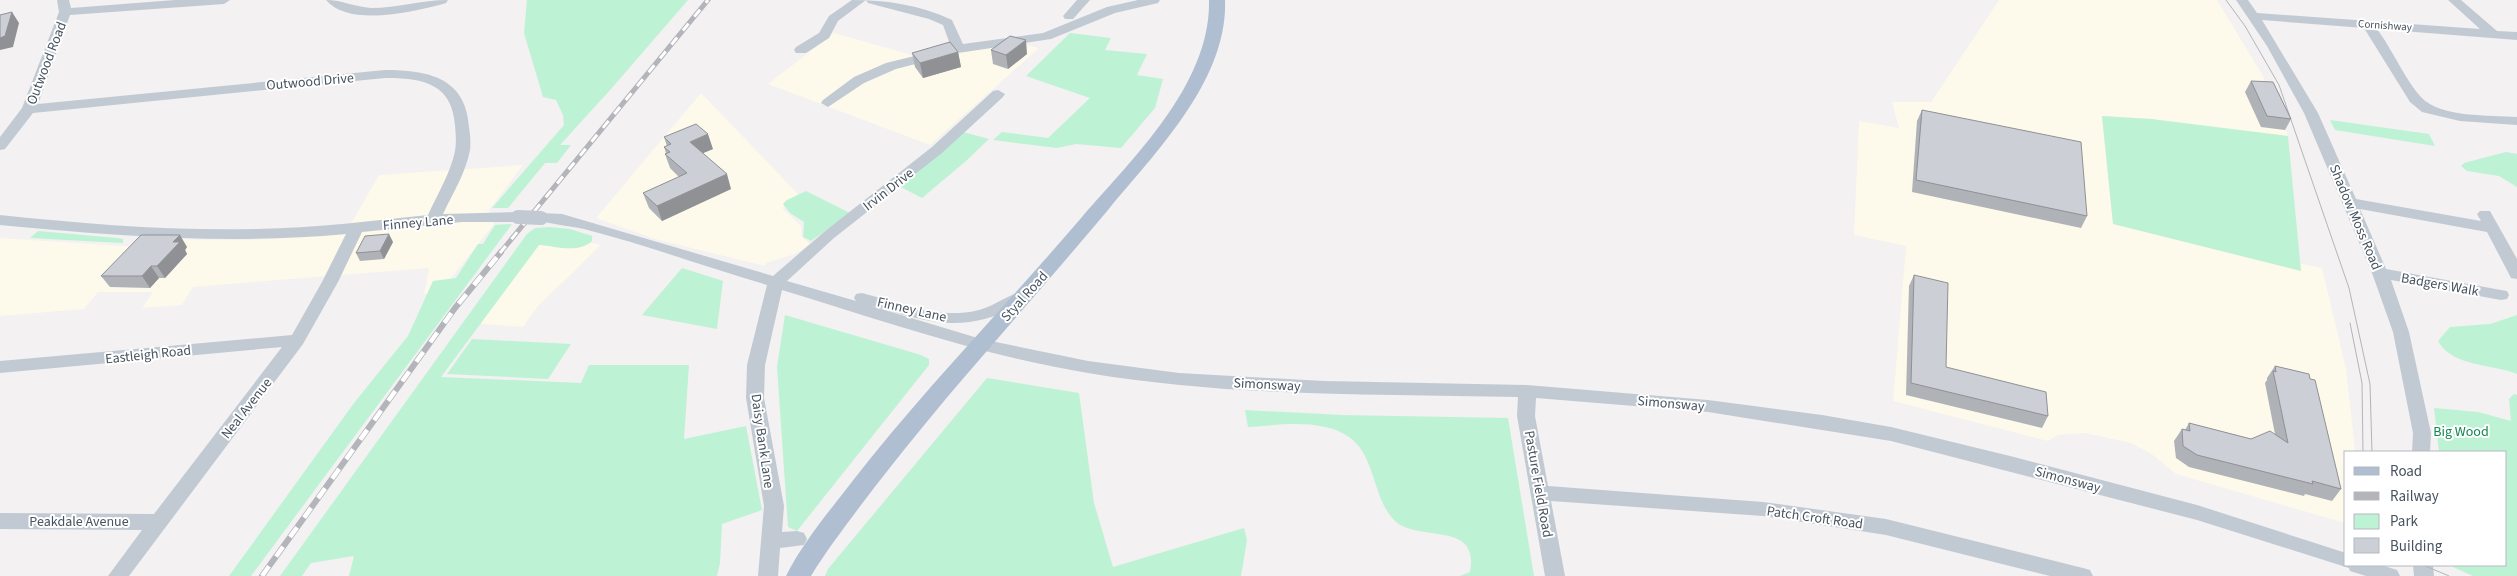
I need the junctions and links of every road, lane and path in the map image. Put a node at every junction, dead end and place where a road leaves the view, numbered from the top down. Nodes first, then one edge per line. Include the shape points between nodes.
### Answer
1 (224, 0) edge
2 (332, 0) edge
3 (442, 0) edge
4 (860, 0) edge
5 (872, 0) edge
6 (1084, 0) edge
7 (1154, 0) edge
8 (1217, 0) edge
9 (2242, 0) edge
10 (2454, 0) edge
11 (64, 6) edge
12 (1069, 16) dead end
13 (2253, 16) junction
14 (2367, 24) junction
15 (2492, 34) junction
16 (2517, 36) edge
17 (802, 46) dead end
18 (958, 48) junction
19 (998, 94) dead end
20 (828, 102) dead end
21 (29, 109) junction
22 (2517, 121) edge
23 (0, 146) edge
24 (2351, 203) junction
25 (0, 220) edge
26 (433, 220) junction
27 (356, 228) junction
28 (2380, 273) junction
29 (2517, 274) edge
30 (776, 282) junction
31 (2501, 295) dead end
32 (1024, 296) junction
33 (826, 297) junction
34 (297, 340) junction
35 (980, 346) junction
36 (0, 367) edge
37 (1527, 391) junction
38 (2421, 451) edge
39 (1542, 493) junction
40 (0, 521) edge
41 (158, 522) junction
42 (797, 539) dead end
43 (770, 541) junction
44 (2344, 560) edge
45 (2360, 566) edge
46 (2059, 573) edge
47 (118, 576) edge
48 (768, 576) edge
49 (798, 576) edge
50 (1555, 576) edge
51 (2083, 576) edge
52 (2390, 576) edge

1 - 11 street
2 - 3 street via 346,8 378,11
4 - 17 street via 833,19 824,35
5 - 18 street via 948,23
6 - 12 street
7 - 18 street via 1111,10 1046,36
8 - 32 main road, Styal Road via 1213,38 1190,91 1162,133
9 - 13 street, Shadow Moss Road
10 - 15 street
11 - 21 street, Outwood Road
13 - 14 street, Cornishway
13 - 24 street, Shadow Moss Road via 2311,113
14 - 15 street, Cornishway
14 - 22 street via 2415,99 2428,109 2460,117
15 - 16 street, Cornishway
18 - 20 street via 872,74
19 - 30 street, Irvin Drive via 937,150
21 - 23 street, Outwood Road
21 - 26 street, Outwood Drive via 384,74 420,76 444,85 456,99 463,123 462,153
24 - 28 street, Shadow Moss Road
24 - 29 street via 2489,221
25 - 27 street, Finney Lane via 108,231 197,235
26 - 27 street, Finney Lane
26 - 30 street, Finney Lane, bridge via 562,219
27 - 34 street, Neal Avenue
28 - 31 street, Badgers Walk
28 - 38 street, Shadow Moss Road via 2401,332 2422,433
30 - 33 street, Finney Lane
30 - 43 street, Daisy Bank Lane via 756,365 755,398 774,506
32 - 33 street, Finney Lane via 969,318 948,319 850,295
32 - 35 main road, Styal Road
33 - 35 street, Finney Lane
34 - 36 street, Eastleigh Road
34 - 41 street, Neal Avenue
35 - 37 street, Simonsway via 1088,367 1179,379 1324,387
35 - 49 main road, Styal Road via 876,467
37 - 39 street, Pasture Field Road via 1526,416
37 - 44 street, Simonsway via 1708,406 1891,434 2197,513
39 - 46 street, Patch Croft Road via 1763,510 1886,527
39 - 50 street, Pasture Field Road
40 - 41 street, Peakdale Avenue
41 - 47 street, Neal Avenue
42 - 43 street
43 - 48 street, Daisy Bank Lane
45 - 52 street
46 - 51 street, Patch Croft Road

